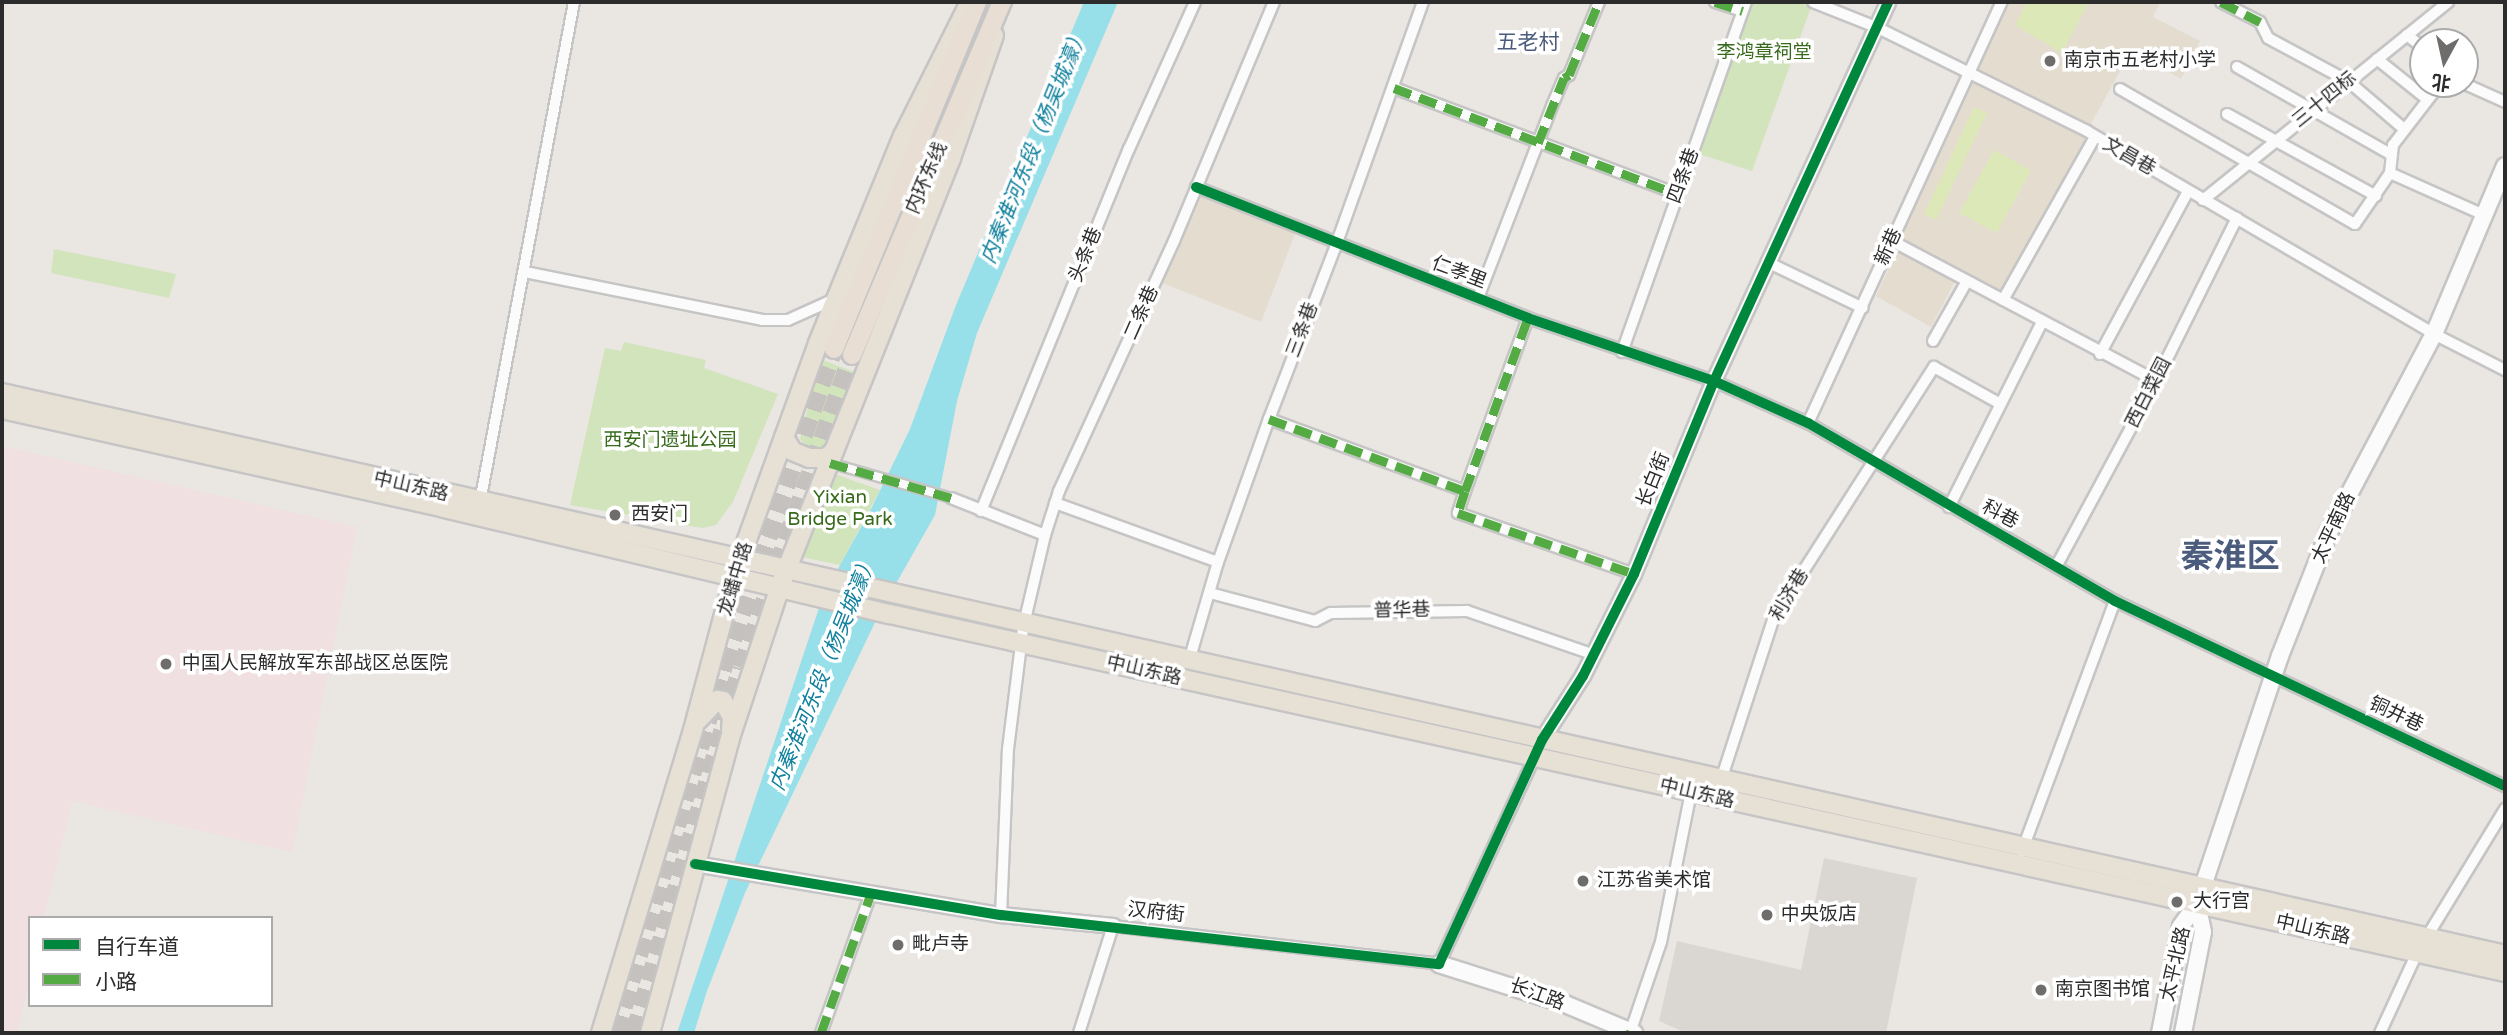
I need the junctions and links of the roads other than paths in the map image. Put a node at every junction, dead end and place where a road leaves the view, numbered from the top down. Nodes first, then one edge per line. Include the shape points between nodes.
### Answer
1 (574, 2) edge
2 (970, 2) edge
3 (977, 2) edge
4 (1003, 2) edge
5 (1195, 2) edge
6 (1274, 2) edge
7 (1423, 2) edge
8 (1599, 2) edge
9 (1715, 2) edge
10 (1813, 2) edge
11 (1888, 2) edge
12 (2003, 2) edge
13 (2221, 2) edge
14 (2427, 2) edge
15 (2448, 2) edge
16 (1745, 6) edge
17 (2436, 10) junction
18 (1876, 27) junction
19 (2407, 35) joint
20 (2377, 59) junction
21 (2237, 67) dead end
22 (1971, 72) junction
23 (2348, 81) junction
24 (1394, 88) junction
25 (2120, 89) dead end
26 (2479, 90) edge
27 (2427, 99) joint
28 (2505, 102) edge
29 (2312, 110) junction
30 (2227, 114) dead end
31 (2404, 130) junction
32 (2095, 137) junction
33 (2275, 141) junction
34 (1538, 143) junction
35 (2390, 154) junction
36 (2248, 164) junction
37 (2505, 166) edge
38 (2390, 173) junction
39 (1196, 187) junction
40 (2188, 191) junction
41 (1678, 194) junction
42 (2376, 195) junction
43 (2203, 200) junction
44 (2484, 215) junction
45 (2237, 218) junction
46 (1892, 241) junction
47 (1336, 245) junction
48 (1767, 262) junction
49 (525, 272) junction
50 (1967, 281) junction
51 (837, 298) junction
52 (1478, 298) junction
53 (2003, 300) junction
54 (1863, 308) junction
55 (1528, 318) junction
56 (2042, 322) junction
57 (2434, 334) junction
58 (1933, 341) dead end
59 (834, 349) tunnel mouth
60 (1622, 352) junction
61 (2099, 354) junction
62 (852, 355) tunnel mouth
63 (2505, 370) edge
64 (1714, 381) junction
65 (2155, 381) junction
66 (2, 393) edge
67 (1999, 403) junction
68 (2, 409) edge
69 (1269, 419) junction
70 (1808, 423) junction
71 (784, 437) junction
72 (832, 457) junction
73 (1874, 464) junction
74 (1465, 491) junction
75 (951, 498) joint
76 (480, 502) junction
77 (1055, 503) junction
78 (1949, 507) junction
79 (981, 511) junction
80 (1045, 535) junction
81 (740, 560) junction
82 (1218, 562) junction
83 (2057, 565) junction
84 (786, 571) junction
85 (1634, 574) junction
86 (734, 578) junction
87 (779, 589) junction
88 (1210, 593) junction
89 (2115, 601) junction
90 (1023, 632) junction
91 (1592, 654) junction
92 (1189, 661) junction
93 (2272, 676) junction
94 (693, 730) junction
95 (730, 738) junction
96 (1542, 740) junction
97 (1534, 757) junction
98 (1721, 780) junction
99 (2505, 786) edge
100 (1691, 792) junction
101 (2505, 809) edge
102 (2020, 856) junction
103 (695, 864) junction
104 (871, 893) junction
105 (2200, 896) junction
106 (1000, 915) junction
107 (1113, 926) junction
108 (2421, 945) junction
109 (2505, 955) edge
110 (1439, 964) junction
111 (2505, 972) edge
112 (1631, 1032) edge
113 (601, 1033) edge
114 (650, 1033) edge
115 (821, 1033) edge
116 (1079, 1033) edge
117 (2161, 1033) edge
118 (2183, 1033) edge
119 (2380, 1033) edge

1 - 49 street
2 - 51 main road, 龙蟠中路 via 903,136
3 - 59 highway, 内环东线
4 - 62 highway, 内环东线
4 - 72 main road via 951,158
5 - 79 street, 头条巷 via 1129,149
6 - 39 street, 二条巷
7 - 24 street, 三条巷
8 - 34 street
9 - 16 street
10 - 18 street, 文昌巷
11 - 18 street, 长白街
12 - 22 street, 新巷
13 - 23 street via 2260,22 2268,38
14 - 17 street
15 - 17 street, 三十四标
16 - 41 street, 四条巷
17 - 19 street, 三十四标
18 - 22 street, 文昌巷
18 - 48 street, 长白街
19 - 20 street, 三十四标
20 - 23 street, 三十四标
20 - 27 street
21 - 29 street
22 - 32 street, 文昌巷
22 - 46 street, 新巷
23 - 29 street, 三十四标
23 - 31 street
24 - 34 street
24 - 47 street, 三条巷
25 - 36 street
26 - 28 street
27 - 31 street
29 - 33 street, 三十四标
29 - 35 street
30 - 33 street
31 - 35 street
32 - 40 street, 文昌巷
32 - 53 street
33 - 36 street, 三十四标
33 - 42 street
34 - 41 street
34 - 52 street
35 - 38 street
36 - 42 street via 2355,224
36 - 43 street, 三十四标
37 - 44 main road, 太平南路
38 - 42 street
38 - 44 street
39 - 47 street, 仁孝里
39 - 77 street, 二条巷
40 - 43 street, 文昌巷
40 - 61 street
41 - 60 street, 四条巷
43 - 45 street, 文昌巷
44 - 57 main road, 太平南路
45 - 57 street, 文昌巷
45 - 65 street, 西白菜园
46 - 50 street
46 - 54 street, 新巷
47 - 52 street, 仁孝里
47 - 69 street, 三条巷
48 - 54 street
48 - 64 street, 长白街
49 - 51 street via 762,320 788,320
49 - 76 street
50 - 53 street
50 - 58 street
51 - 71 main road, 龙蟠中路
52 - 55 street, 仁孝里
53 - 56 street
54 - 70 street, 新巷
55 - 60 street, 仁孝里
55 - 74 street
56 - 61 street
56 - 67 street
57 - 63 street, 文昌巷
57 - 93 main road, 太平南路 via 2328,534
60 - 64 street, 仁孝里
61 - 65 street
64 - 70 street, 科巷
64 - 85 street, 长白街
65 - 83 street, 西白菜园
66 - 76 main road, 中山东路
67 - 73 street, 利济巷 via 1934,367
67 - 78 street
68 - 86 main road, 中山东路
69 - 74 street
69 - 82 street, 三条巷
70 - 73 street, 科巷
71 - 72 main road via 792,451 809,458
71 - 81 main road, 龙蟠中路
72 - 75 street
72 - 84 main road
73 - 78 street, 科巷
73 - 98 street, 利济巷 via 1774,617
74 - 85 street via 1458,513
75 - 79 street
76 - 81 main road, 中山东路
77 - 80 street, 二条巷
77 - 82 street
78 - 83 street, 科巷
79 - 80 street
80 - 90 street, 二条巷
81 - 84 main road, 中山东路
81 - 86 main road, 龙蟠中路
82 - 88 street, 三条巷
83 - 89 street, 科巷
84 - 87 main road
84 - 90 main road, 中山东路
85 - 91 street, 长白街
86 - 87 main road, 中山东路
86 - 94 main road, 龙蟠中路
87 - 90 main road, 中山东路 via 890,614
87 - 95 main road
88 - 91 street, 普华巷 via 1315,621 1331,613 1467,611
88 - 92 street, 三条巷
89 - 93 street, 科巷
89 - 102 street
90 - 92 main road, 中山东路
90 - 97 main road, 中山东路
90 - 106 street, 二条巷 via 1008,749
91 - 96 street, 长白街
92 - 96 main road, 中山东路
93 - 99 street, 铜井巷
93 - 105 main road, 太平南路
94 - 95 main road via 704,711 717,700 723,701 732,717
94 - 113 main road, 龙蟠中路
95 - 103 main road
96 - 97 street, 长白街
96 - 98 main road, 中山东路
97 - 100 main road, 中山东路
97 - 110 street, 长白街
98 - 102 main road, 中山东路
100 - 102 main road, 中山东路
100 - 112 street via 1661,942
101 - 108 street
102 - 105 main road, 中山东路
103 - 104 street, 汉府街
103 - 114 main road
104 - 106 street, 汉府街
104 - 115 street
105 - 108 main road, 中山东路
105 - 117 main road, 太平北路 via 2182,926
105 - 118 main road, 太平北路 via 2203,932
106 - 107 street, 汉府街
107 - 110 street, 汉府街
107 - 116 street
108 - 109 main road, 中山东路
108 - 111 main road, 中山东路
108 - 119 street
110 - 112 main road, 长江路 via 1552,1000

